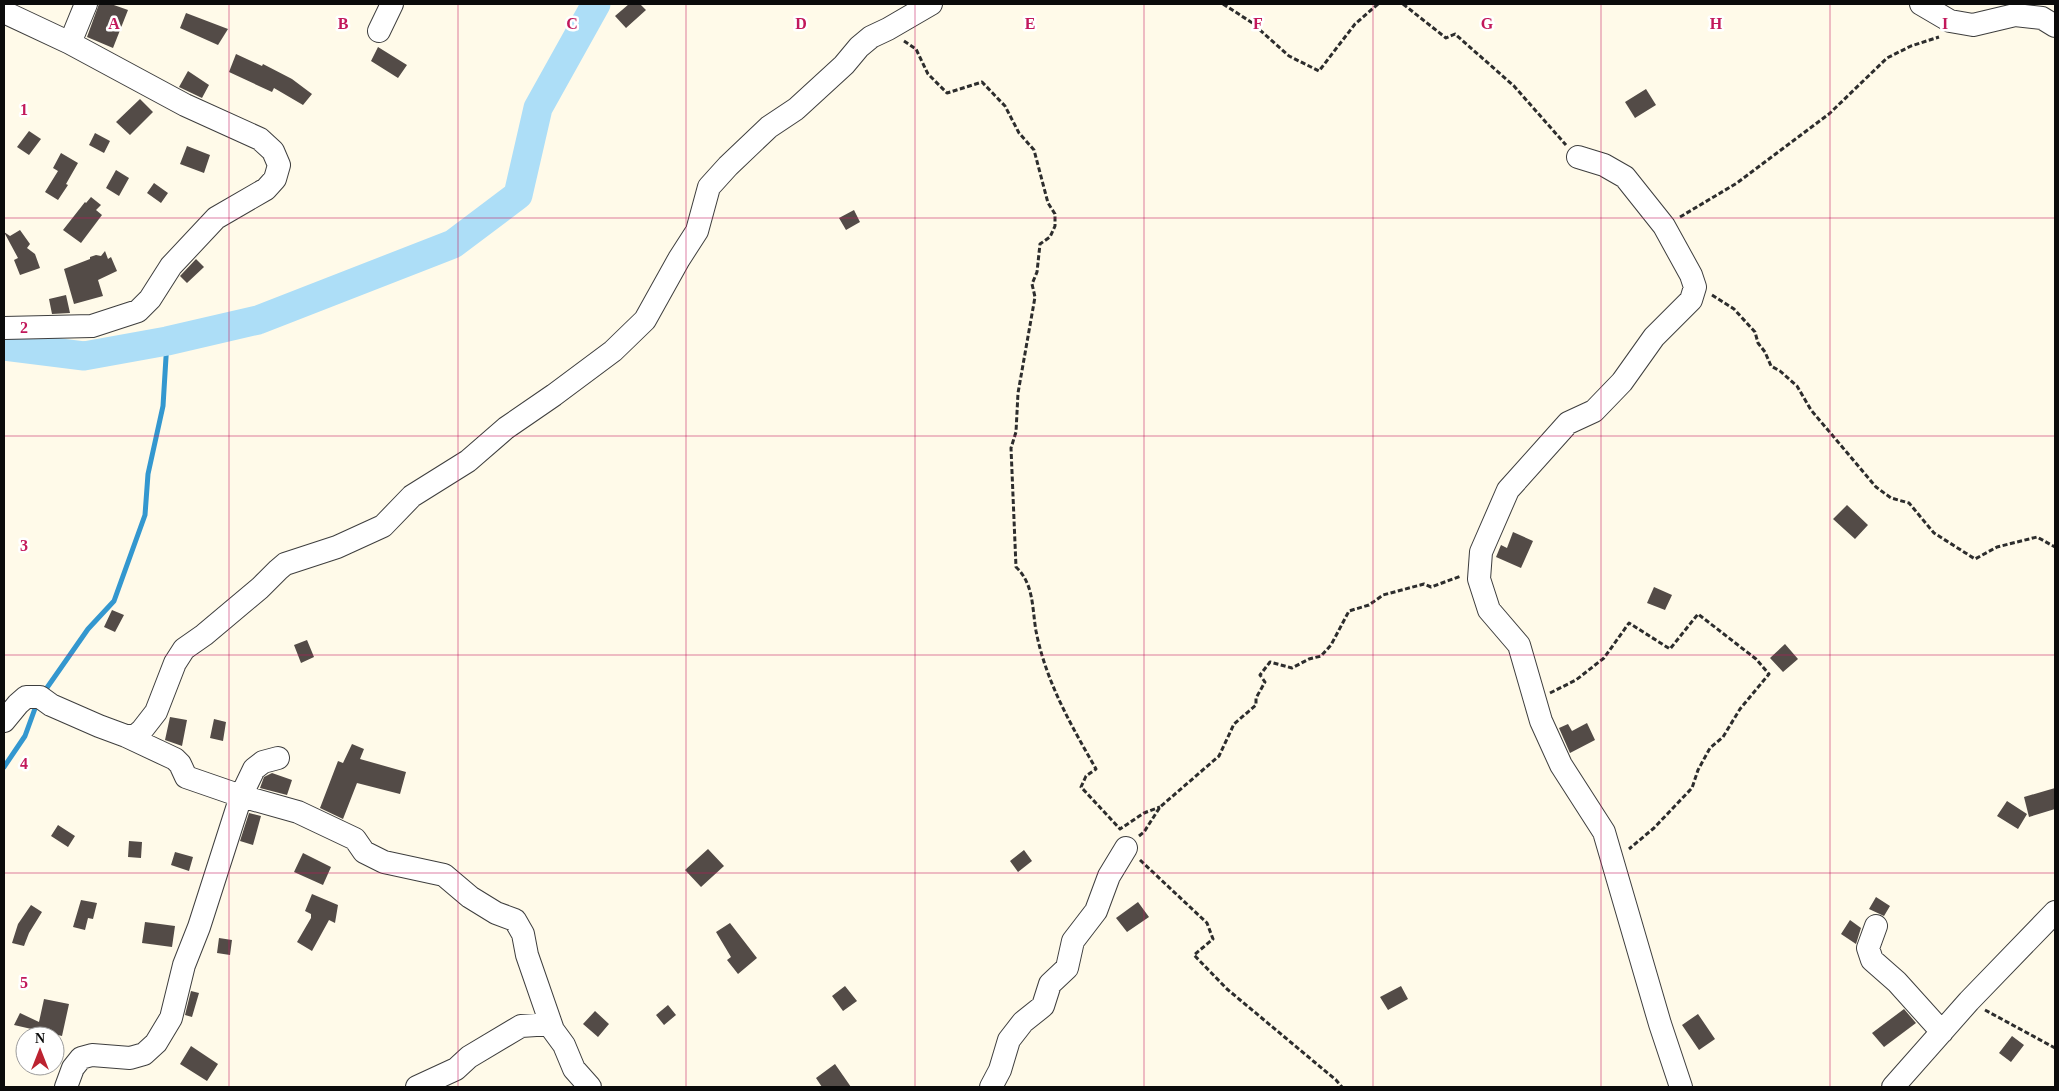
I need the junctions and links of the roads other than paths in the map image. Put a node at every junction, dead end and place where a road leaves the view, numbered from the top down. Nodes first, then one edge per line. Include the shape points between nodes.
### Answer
1 (86, 4) edge
2 (392, 4) edge
3 (931, 4) edge
4 (1921, 4) edge
5 (2039, 4) edge
6 (4, 12) edge
7 (2014, 16) junction
8 (2055, 26) edge
9 (379, 31) dead end
10 (70, 43) junction
11 (1578, 157) road end
12 (4, 328) edge
13 (4, 721) edge
14 (126, 736) junction
15 (278, 758) dead end
16 (241, 796) junction
17 (1126, 848) road end
18 (2055, 912) edge
19 (1876, 926) dead end
20 (551, 1024) junction
21 (1942, 1032) junction
22 (66, 1087) edge
23 (417, 1087) edge
24 (590, 1087) edge
25 (991, 1087) edge
26 (1681, 1087) edge
27 (1893, 1087) edge

1 - 10 street
2 - 9 street
3 - 14 street via 871,36 844,66 796,109 769,126 728,166 709,187 697,231 645,320 613,351 506,428 468,461 412,496 383,526 337,547 285,564 184,649 174,663 156,712 135,736
4 - 7 street via 1950,21 1973,26
5 - 7 street
6 - 10 street
7 - 8 street via 2042,18
10 - 12 street via 185,105 260,139 273,151 279,165 276,179 266,189 216,218 172,266 138,311 92,326
11 - 26 street via 1604,165 1625,177 1664,226 1695,287 1691,300 1654,337 1622,382 1594,411 1568,423 1508,490 1481,552 1478,570 1489,610 1519,645 1541,721 1561,765 1604,832
13 - 14 street via 26,697 40,697
14 - 16 street via 175,759 186,777
15 - 16 street via 263,762 254,770
16 - 20 street via 298,812 355,839 364,852 384,862 444,875 470,897 515,920 523,934
16 - 22 street via 200,927 184,965 171,1018 156,1043 144,1054 130,1058 92,1055 81,1058 73,1068
17 - 25 street via 1109,876 1096,911 1073,941 1067,968 1050,984 1043,1006 1023,1022 1009,1040
18 - 21 street
19 - 21 street via 1868,948 1872,960 1897,982
20 - 23 street via 520,1026 469,1057 456,1069
20 - 24 street via 574,1069
21 - 27 street

